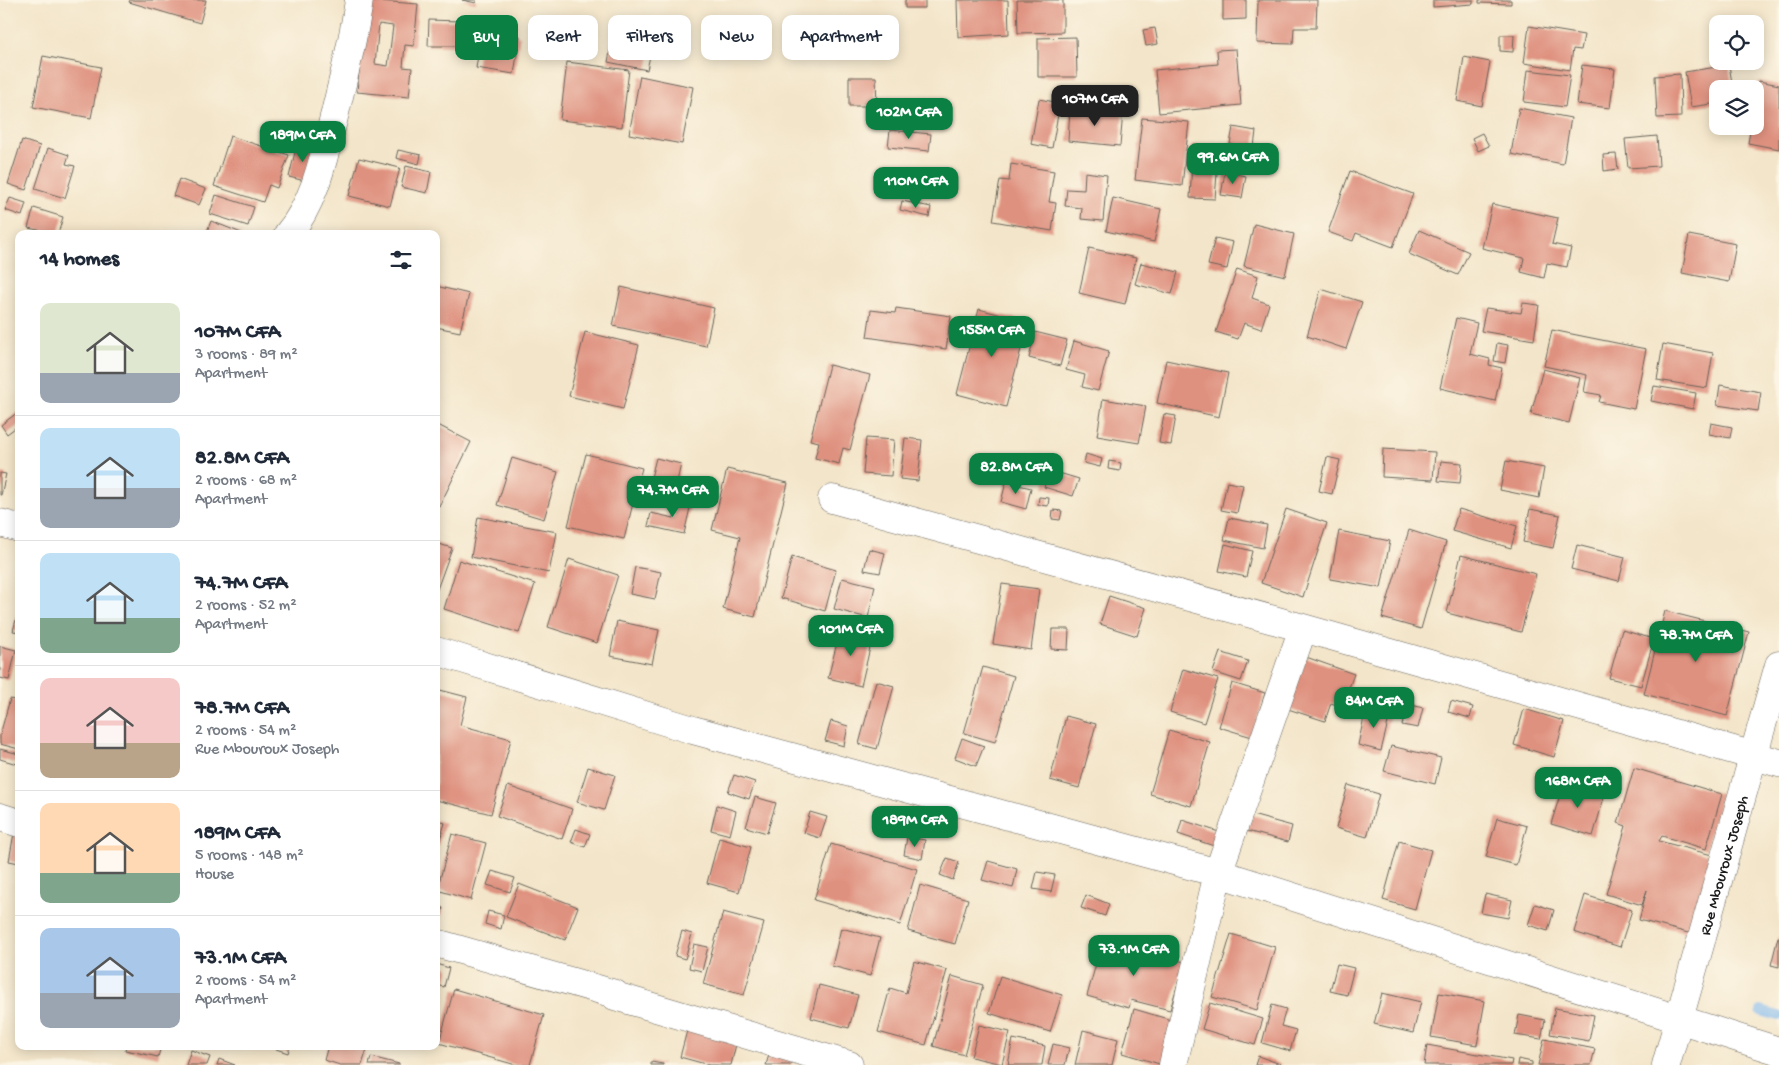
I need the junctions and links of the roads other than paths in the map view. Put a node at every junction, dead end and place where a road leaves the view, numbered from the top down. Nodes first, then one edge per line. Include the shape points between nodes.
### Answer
1 (359, 0) edge
2 (291, 230) edge
3 (832, 499) dead end
4 (0, 523) edge
5 (15, 527) edge
6 (1303, 628) junction
7 (440, 652) edge
8 (1779, 665) edge
9 (1767, 760) edge
10 (0, 817) edge
11 (15, 822) edge
12 (1218, 873) junction
13 (440, 944) edge
14 (1679, 1020) junction
15 (1779, 1051) edge
16 (849, 1065) edge
17 (1173, 1065) edge
18 (1666, 1065) edge

1 - 2 street via 354,38 320,172 300,219
3 - 6 street
4 - 5 street
6 - 9 street
6 - 12 street
7 - 12 street via 693,730
8 - 9 street, Rue Mbouroux Joseph
9 - 14 street, Rue Mbouroux Joseph
10 - 11 street
12 - 14 street
12 - 17 street
13 - 16 street
14 - 15 street
14 - 18 street, Rue Mbouroux Joseph

